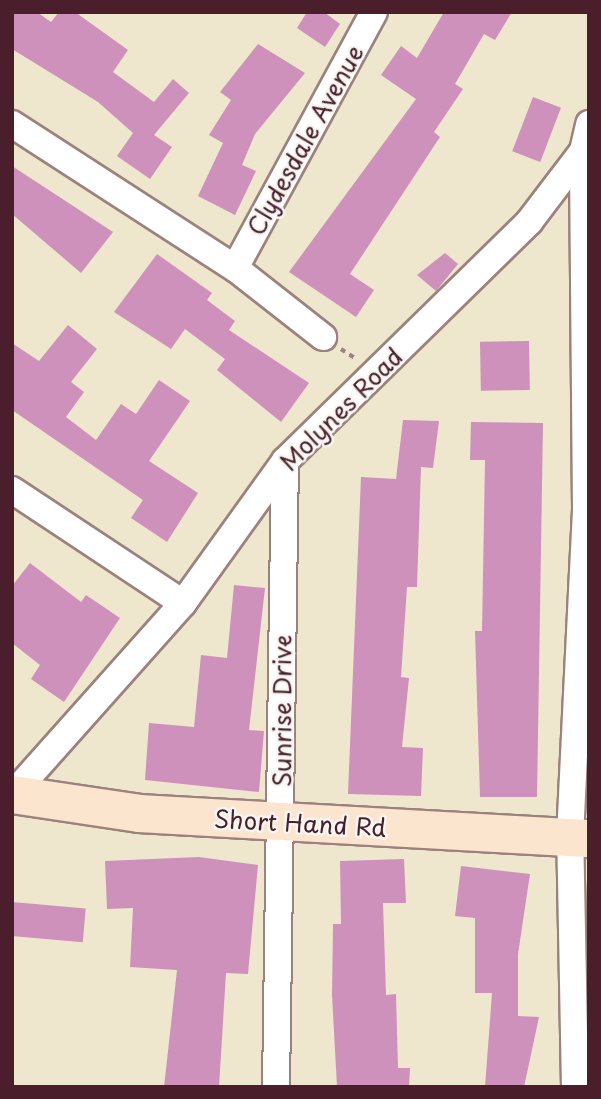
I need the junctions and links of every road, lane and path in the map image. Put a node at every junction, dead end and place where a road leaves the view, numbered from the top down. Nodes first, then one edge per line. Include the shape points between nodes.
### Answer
1 (374, 12) edge
2 (12, 124) edge
3 (589, 124) edge
4 (583, 151) junction
5 (235, 268) junction
6 (323, 337) joint
7 (378, 372) junction
8 (285, 461) junction
9 (12, 490) edge
10 (183, 603) junction
11 (13, 794) edge
12 (282, 823) junction
13 (579, 837) edge
14 (276, 1087) edge
15 (575, 1087) edge

1 - 5 street, Clydesdale Avenue
2 - 5 street
3 - 4 street, Molynes Road
4 - 7 street, Molynes Road via 529,222
4 - 13 street via 586,509
5 - 6 street
6 - 7 path
7 - 8 street, Molynes Road
8 - 10 street, Molynes Road
8 - 12 street, Sunrise Drive
9 - 10 street
10 - 11 street, Molynes Road
11 - 12 main road, Short Hand Rd
12 - 13 main road, Short Hand Rd
12 - 14 street, Sunrise Drive
13 - 15 street

